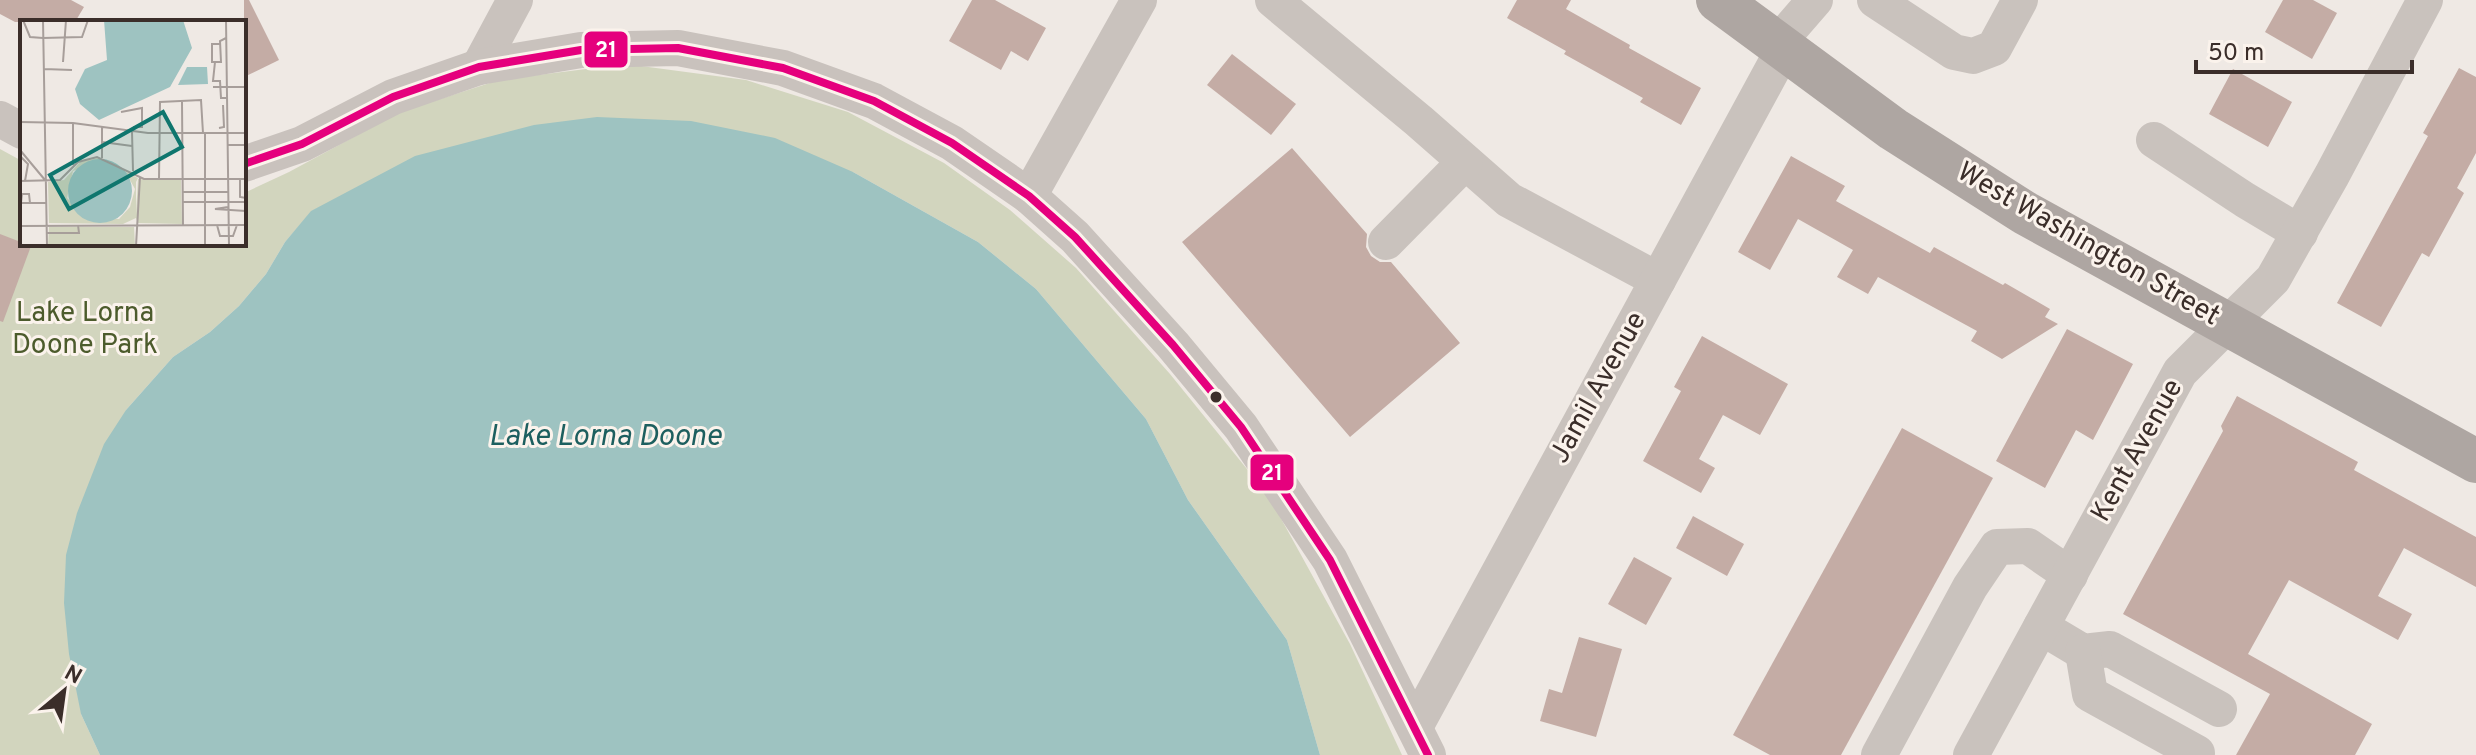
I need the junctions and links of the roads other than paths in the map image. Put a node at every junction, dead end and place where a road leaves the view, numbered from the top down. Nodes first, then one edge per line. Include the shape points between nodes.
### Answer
1 (515, 0) edge
2 (1139, 0) edge
3 (1273, 0) edge
4 (1718, 0) edge
5 (1815, 0) edge
6 (1875, 0) edge
7 (2020, 0) edge
8 (2425, 0) edge
9 (1780, 47) junction
10 (479, 67) junction
11 (0, 119) edge
12 (20, 130) edge
13 (2154, 140) dead end
14 (1465, 162) junction
15 (246, 163) edge
16 (1029, 196) junction
17 (2300, 233) junction
18 (1386, 242) dead end
19 (1658, 280) junction
20 (2226, 326) junction
21 (2476, 461) edge
22 (2070, 575) junction
23 (2041, 627) junction
24 (2083, 652) junction
25 (2219, 709) dead end
26 (1422, 741) edge
27 (1978, 753) edge
28 (2197, 753) dead end
29 (1879, 755) edge

1 - 10 street
2 - 16 street
3 - 14 street
4 - 9 main road, West Washington Street
5 - 9 street, Jamil Avenue
6 - 7 street via 1954,52 1973,56 1994,48
8 - 17 street, Kent Avenue
9 - 19 street, Jamil Avenue
9 - 20 main road, West Washington Street via 1893,129 2025,213
10 - 15 street via 393,97 302,144
10 - 16 street via 581,50 678,48 783,68 874,101 952,143
11 - 12 street
13 - 17 street
14 - 18 street
14 - 19 street via 1509,200
16 - 26 street via 1085,248 1241,427 1330,560
17 - 20 street, Kent Avenue via 2273,279
19 - 26 street, Jamil Avenue
20 - 21 main road, West Washington Street
20 - 22 street, Kent Avenue via 2180,372
22 - 23 street, Kent Avenue
22 - 29 street via 2028,546 1997,547
23 - 24 street
23 - 27 street, Kent Avenue
24 - 25 street via 2110,649
24 - 28 street via 2090,694

